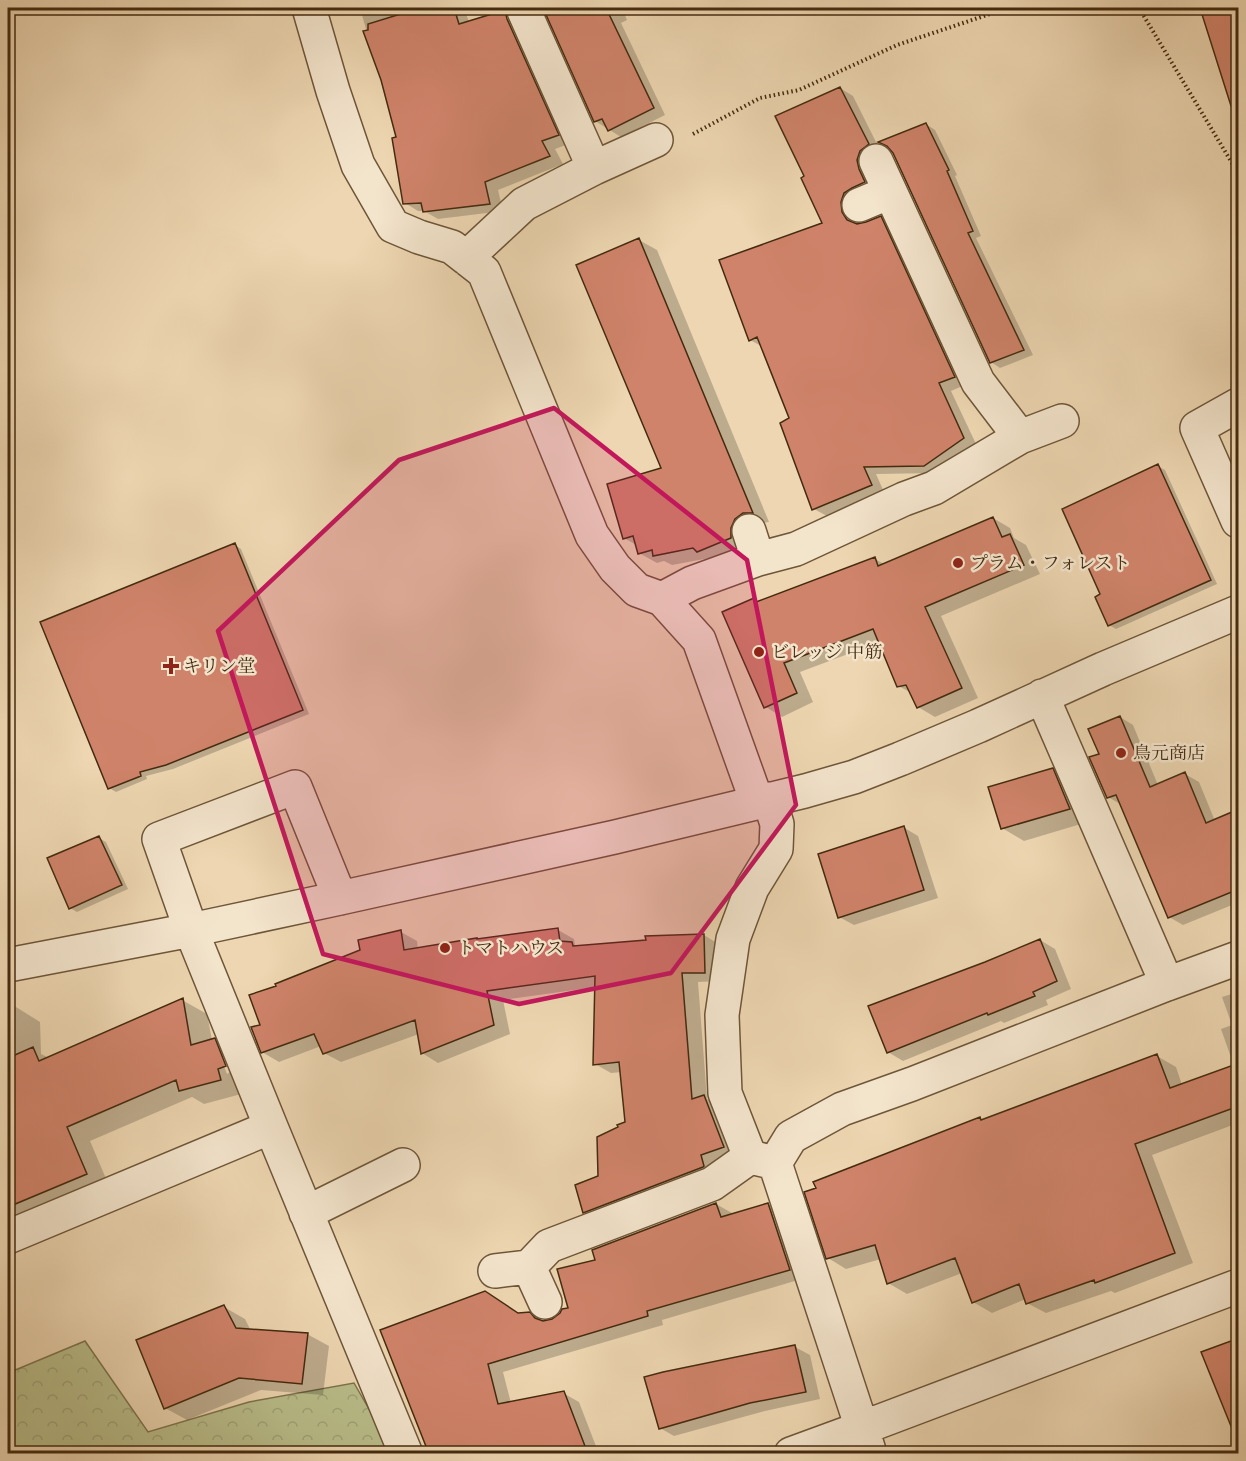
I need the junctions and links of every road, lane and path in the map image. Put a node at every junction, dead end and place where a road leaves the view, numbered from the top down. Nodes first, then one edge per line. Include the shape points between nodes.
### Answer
1 (309, 8) edge
2 (1008, 8) edge
3 (1139, 8) edge
4 (524, 11) dead end
5 (656, 140) joint
6 (876, 161) dead end
7 (594, 168) junction
8 (1239, 173) edge
9 (890, 192) junction
10 (860, 205) dead end
11 (466, 258) junction
12 (16, 331) dead end
13 (8, 333) edge
14 (1239, 405) edge
15 (1062, 421) dead end
16 (1020, 437) junction
17 (1239, 521) edge
18 (662, 599) junction
19 (1239, 612) edge
20 (1042, 696) junction
21 (763, 801) junction
22 (340, 898) junction
23 (191, 930) junction
24 (1239, 958) edge
25 (16, 964) edge
26 (1167, 984) junction
27 (271, 1127) junction
28 (763, 1160) junction
29 (404, 1165) dead end
30 (306, 1213) junction
31 (8, 1237) edge
32 (529, 1267) junction
33 (495, 1271) dead end
34 (1239, 1286) edge
35 (545, 1302) dead end
36 (866, 1441) edge
37 (406, 1454) edge
38 (791, 1454) edge

1 - 11 street via 358,165 393,226 452,247
2 - 5 path via 897,45 799,90 760,98 674,144
3 - 8 path
4 - 7 street
5 - 7 street
6 - 9 street
7 - 11 street via 524,204
9 - 10 street
9 - 16 street via 941,268 978,382
11 - 18 street via 484,272 592,535 615,568 637,590
12 - 13 path
14 - 17 street via 1197,428
15 - 16 street
16 - 18 street via 934,488 898,486 796,549 754,545
18 - 21 street via 699,640
19 - 20 street
20 - 21 street via 872,770
20 - 26 street
21 - 22 street
21 - 28 street via 777,824 776,849 752,888 733,939 722,1016 725,1093
22 - 23 street
22 - 23 street via 295,787 159,839
23 - 25 street
23 - 27 street
24 - 26 street
26 - 28 street via 842,1109 790,1137
27 - 30 street
27 - 31 street
28 - 32 street via 712,1184 549,1246
28 - 36 street
29 - 30 street
30 - 37 street
32 - 33 street
32 - 35 street
34 - 36 street
36 - 38 street

